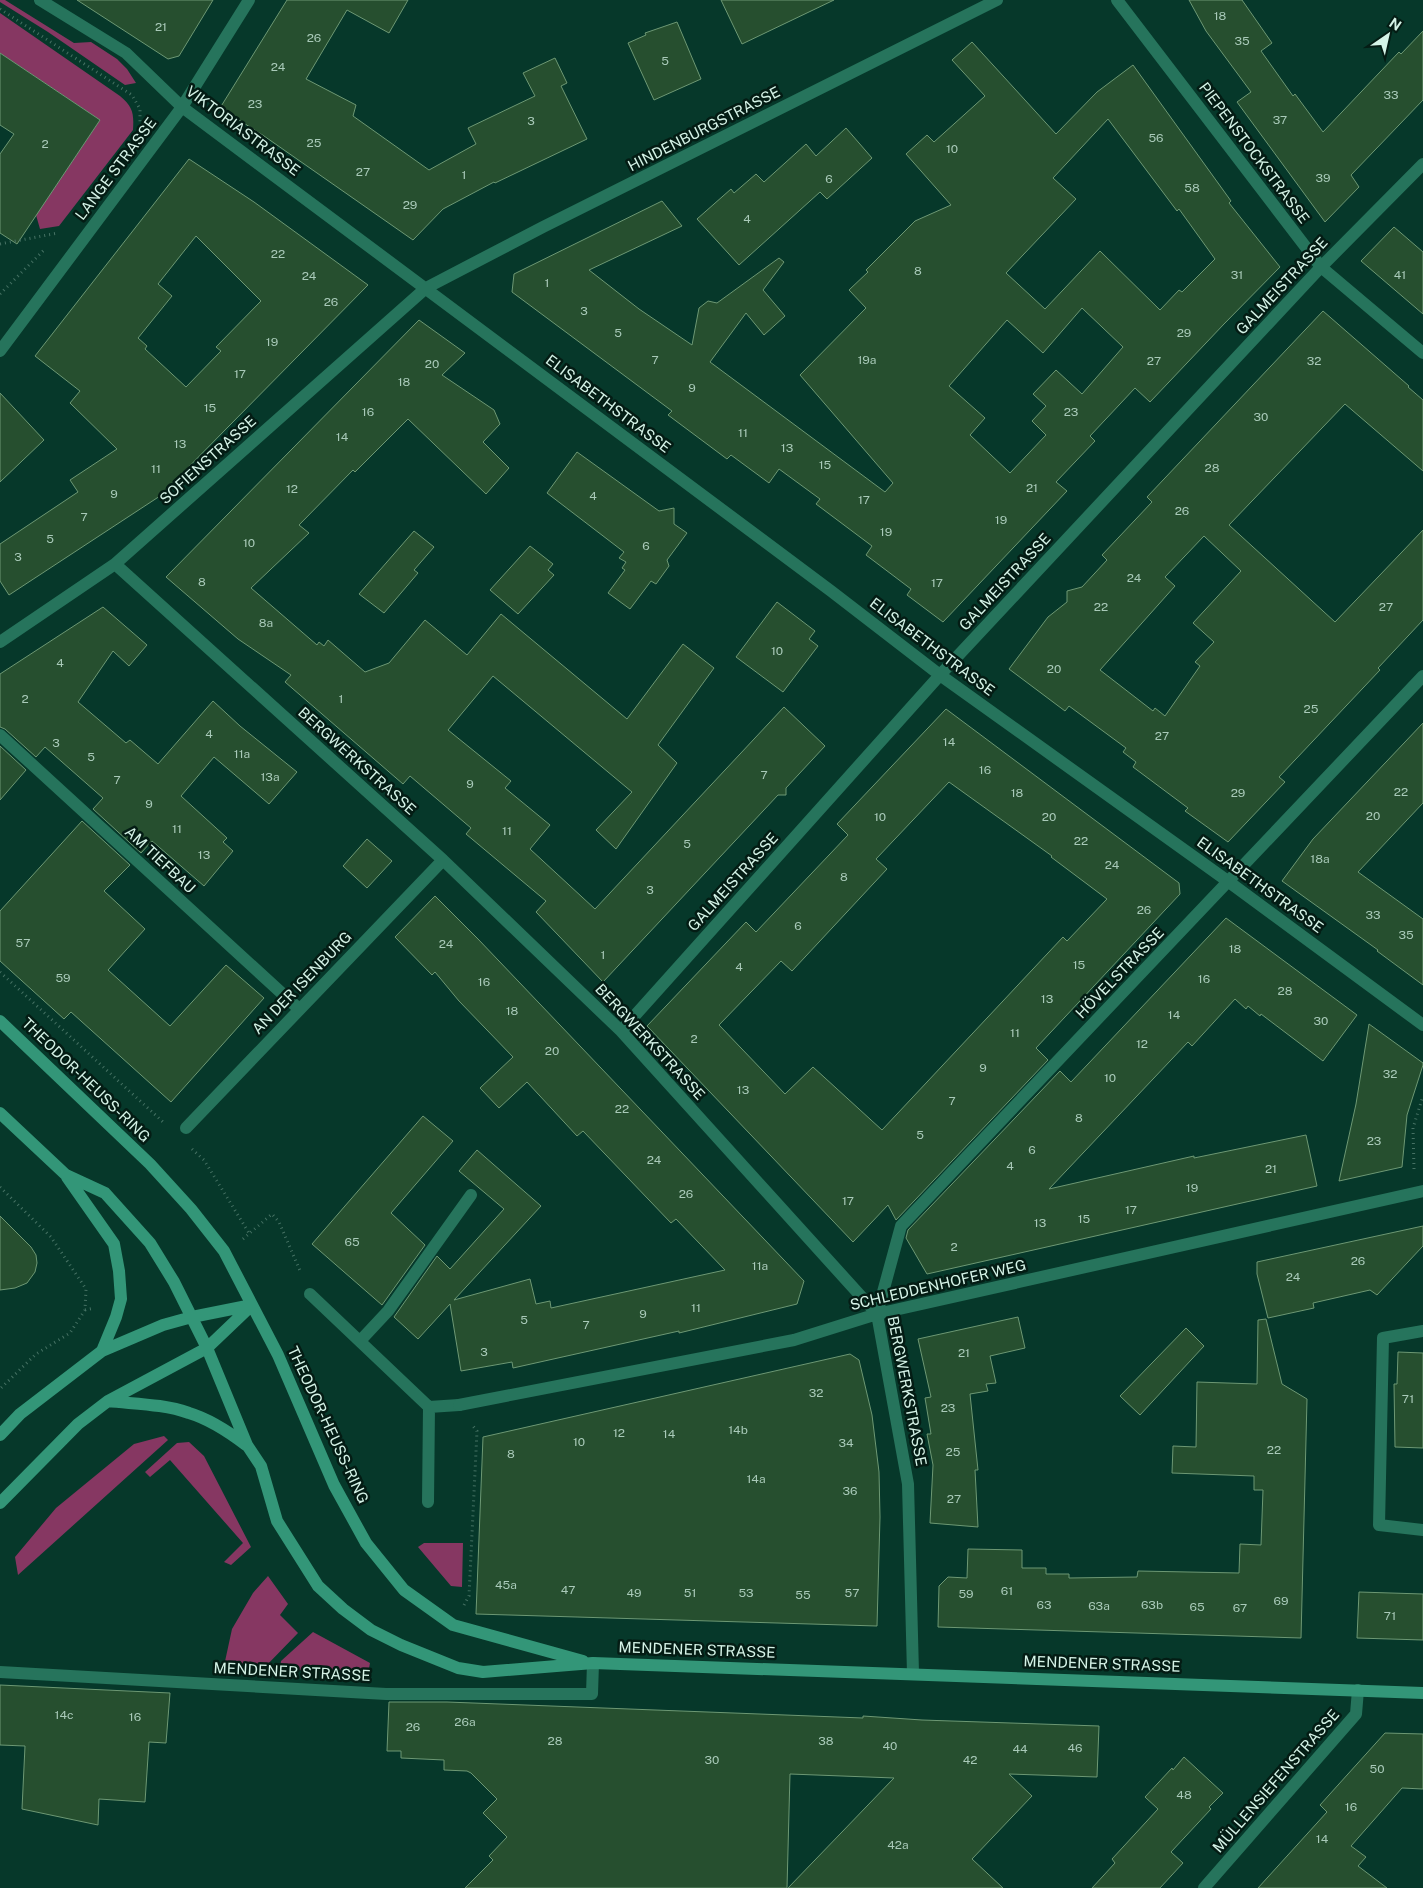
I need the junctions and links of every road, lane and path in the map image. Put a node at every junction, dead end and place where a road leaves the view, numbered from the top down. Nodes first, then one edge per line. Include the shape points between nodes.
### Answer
1 (40, 0) edge
2 (249, 0) edge
3 (997, 0) edge
4 (1117, 0) edge
5 (0, 9) edge
6 (182, 107) junction
7 (140, 124) dead end
8 (1423, 164) edge
9 (54, 239) dead end
10 (0, 244) edge
11 (47, 246) dead end
12 (1321, 267) junction
13 (426, 288) junction
14 (0, 294) edge
15 (0, 351) edge
16 (1423, 353) edge
17 (115, 564) junction
18 (0, 642) edge
19 (940, 676) junction
20 (1423, 676) edge
21 (0, 735) edge
22 (443, 860) junction
23 (1229, 882) junction
24 (0, 972) edge
25 (299, 1009) junction
26 (0, 1021) edge
27 (1423, 1025) edge
28 (622, 1031) junction
29 (1423, 1096) edge
30 (0, 1113) edge
31 (182, 1132) junction
32 (66, 1175) junction
33 (0, 1187) edge
34 (1422, 1191) edge
35 (471, 1195) dead end
36 (310, 1294) joint
37 (252, 1306) junction
38 (877, 1314) junction
39 (192, 1317) junction
40 (1423, 1331) edge
41 (360, 1341) junction
42 (208, 1348) junction
43 (102, 1351) junction
44 (0, 1389) edge
45 (108, 1401) junction
46 (459, 1405) junction
47 (428, 1407) junction
48 (0, 1435) edge
49 (247, 1445) junction
50 (428, 1502) dead end
51 (0, 1503) edge
52 (1423, 1530) edge
53 (460, 1612) dead end
54 (593, 1663) junction
55 (0, 1672) edge
56 (913, 1673) junction
57 (1358, 1690) junction
58 (1423, 1693) edge
59 (1204, 1888) edge

1 - 6 street, VIKTORIASTRASSE via 126,53
2 - 6 street, LANGE STRASSE
3 - 13 street, HINDENBURGSTRASSE
4 - 12 street, PIEPENSTOCKSTRASSE
5 - 7 path via 132,95 140,110
6 - 13 street, VIKTORIASTRASSE
6 - 15 street, LANGE STRASSE
8 - 12 street, GALMEISTRASSE
9 - 10 path via 61,232
11 - 14 path
12 - 16 street, PIEPENSTOCKSTRASSE
12 - 19 street, GALMEISTRASSE
13 - 17 street, SOFIENSTRASSE
13 - 19 street, ELISABETHSTRASSE
17 - 18 street, SOFIENSTRASSE
17 - 22 street, BERGWERKSTRASSE
19 - 23 street, ELISABETHSTRASSE
19 - 28 street, GALMEISTRASSE
20 - 23 street, HÖVELSTRASSE
21 - 25 street, AM TIEFBAU
22 - 25 street, AN DER ISENBURG
22 - 28 street, BERGWERKSTRASSE
23 - 27 street, ELISABETHSTRASSE
23 - 38 street, HÖVELSTRASSE via 901,1226
24 - 31 path
25 - 31 street, AN DER ISENBURG
26 - 37 main road, THEODOR-HEUSS-RING via 150,1164 190,1209 224,1251
28 - 38 street, BERGWERKSTRASSE
29 - 34 path via 1413,1128 1413,1165
30 - 32 main road
31 - 36 path via 204,1160 249,1233 272,1214 279,1222
32 - 39 main road via 105,1193 150,1243
32 - 43 main road via 114,1244 121,1298
33 - 44 path via 50,1238 86,1289 86,1310 70,1333 36,1354
34 - 38 street, SCHLEDDENHOFER WEG
35 - 41 street via 388,1311
36 - 41 street
37 - 39 main road
37 - 42 main road
37 - 54 main road, THEODOR-HEUSS-RING via 278,1355 334,1485 366,1543 404,1590 453,1625
38 - 46 street, SCHLEDDENHOFER WEG via 794,1340
38 - 56 street, BERGWERKSTRASSE via 908,1484
39 - 42 main road
39 - 43 main road via 163,1325
40 - 52 street via 1383,1338 1379,1525
41 - 47 street
42 - 45 main road
42 - 49 main road
43 - 48 main road via 20,1414
45 - 49 main road via 189,1413
45 - 51 main road via 78,1424
46 - 47 street
46 - 53 path via 477,1431 469,1596
47 - 50 street
49 - 54 main road via 261,1466 277,1520 318,1586 372,1630 434,1659 458,1668 483,1672
54 - 55 street, MENDENER STRASSE via 592,1694 386,1694
54 - 56 main road, MENDENER STRASSE
56 - 57 main road, MENDENER STRASSE
57 - 58 main road, MENDENER STRASSE
57 - 59 street, MÜLLENSIEFENSTRASSE via 1356,1714

